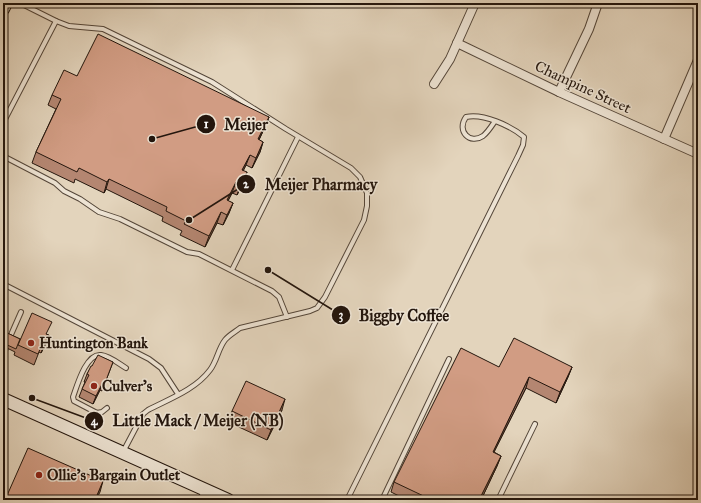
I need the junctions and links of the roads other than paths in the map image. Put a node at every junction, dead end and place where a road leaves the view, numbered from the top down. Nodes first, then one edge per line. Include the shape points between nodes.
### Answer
1 (6, 3) edge
2 (20, 3) edge
3 (475, 3) edge
4 (598, 3) edge
5 (3, 8) edge
6 (56, 21) junction
7 (457, 43) junction
8 (698, 60) edge
9 (434, 84) dead end
10 (559, 92) junction
11 (495, 121) junction
12 (3, 123) edge
13 (298, 137) junction
14 (664, 139) junction
15 (698, 154) edge
16 (3, 156) edge
17 (232, 270) junction
18 (3, 284) edge
19 (21, 312) dead end
20 (287, 317) junction
21 (10, 337) edge
22 (6, 348) edge
23 (3, 356) edge
24 (449, 359) dead end
25 (126, 368) dead end
26 (178, 394) junction
27 (3, 399) edge
28 (107, 408) dead end
29 (535, 424) dead end
30 (123, 452) junction
31 (202, 494) edge
32 (228, 500) edge
33 (347, 500) edge
34 (382, 500) edge
35 (498, 500) edge

1 - 5 main road
2 - 6 lane
3 - 7 street
4 - 10 street via 589,29
6 - 12 lane
6 - 13 lane via 69,26 103,29 212,82
7 - 9 street
7 - 10 street, Champine Street
8 - 14 street
10 - 14 street, Champine Street
11 - 11 lane via 474,115 466,117 462,128 465,135 472,139 481,138
11 - 33 lane via 517,131 524,137 523,144
13 - 17 lane
13 - 20 lane via 350,168 360,177 367,193 367,206 364,220 325,297 317,308
14 - 15 street, Champine Street
16 - 17 lane via 56,183 64,191 98,212 120,219 187,252 199,254
17 - 20 lane via 272,291 279,297
18 - 26 lane via 162,368
19 - 21 lane
20 - 26 lane via 240,328 231,334 225,340 211,369 200,381
22 - 23 lane
24 - 34 lane
25 - 28 lane via 100,355 93,356 87,364 72,397 74,401 97,413
26 - 30 lane via 143,414
27 - 30 main road
29 - 35 lane
30 - 31 main road
31 - 32 main road

